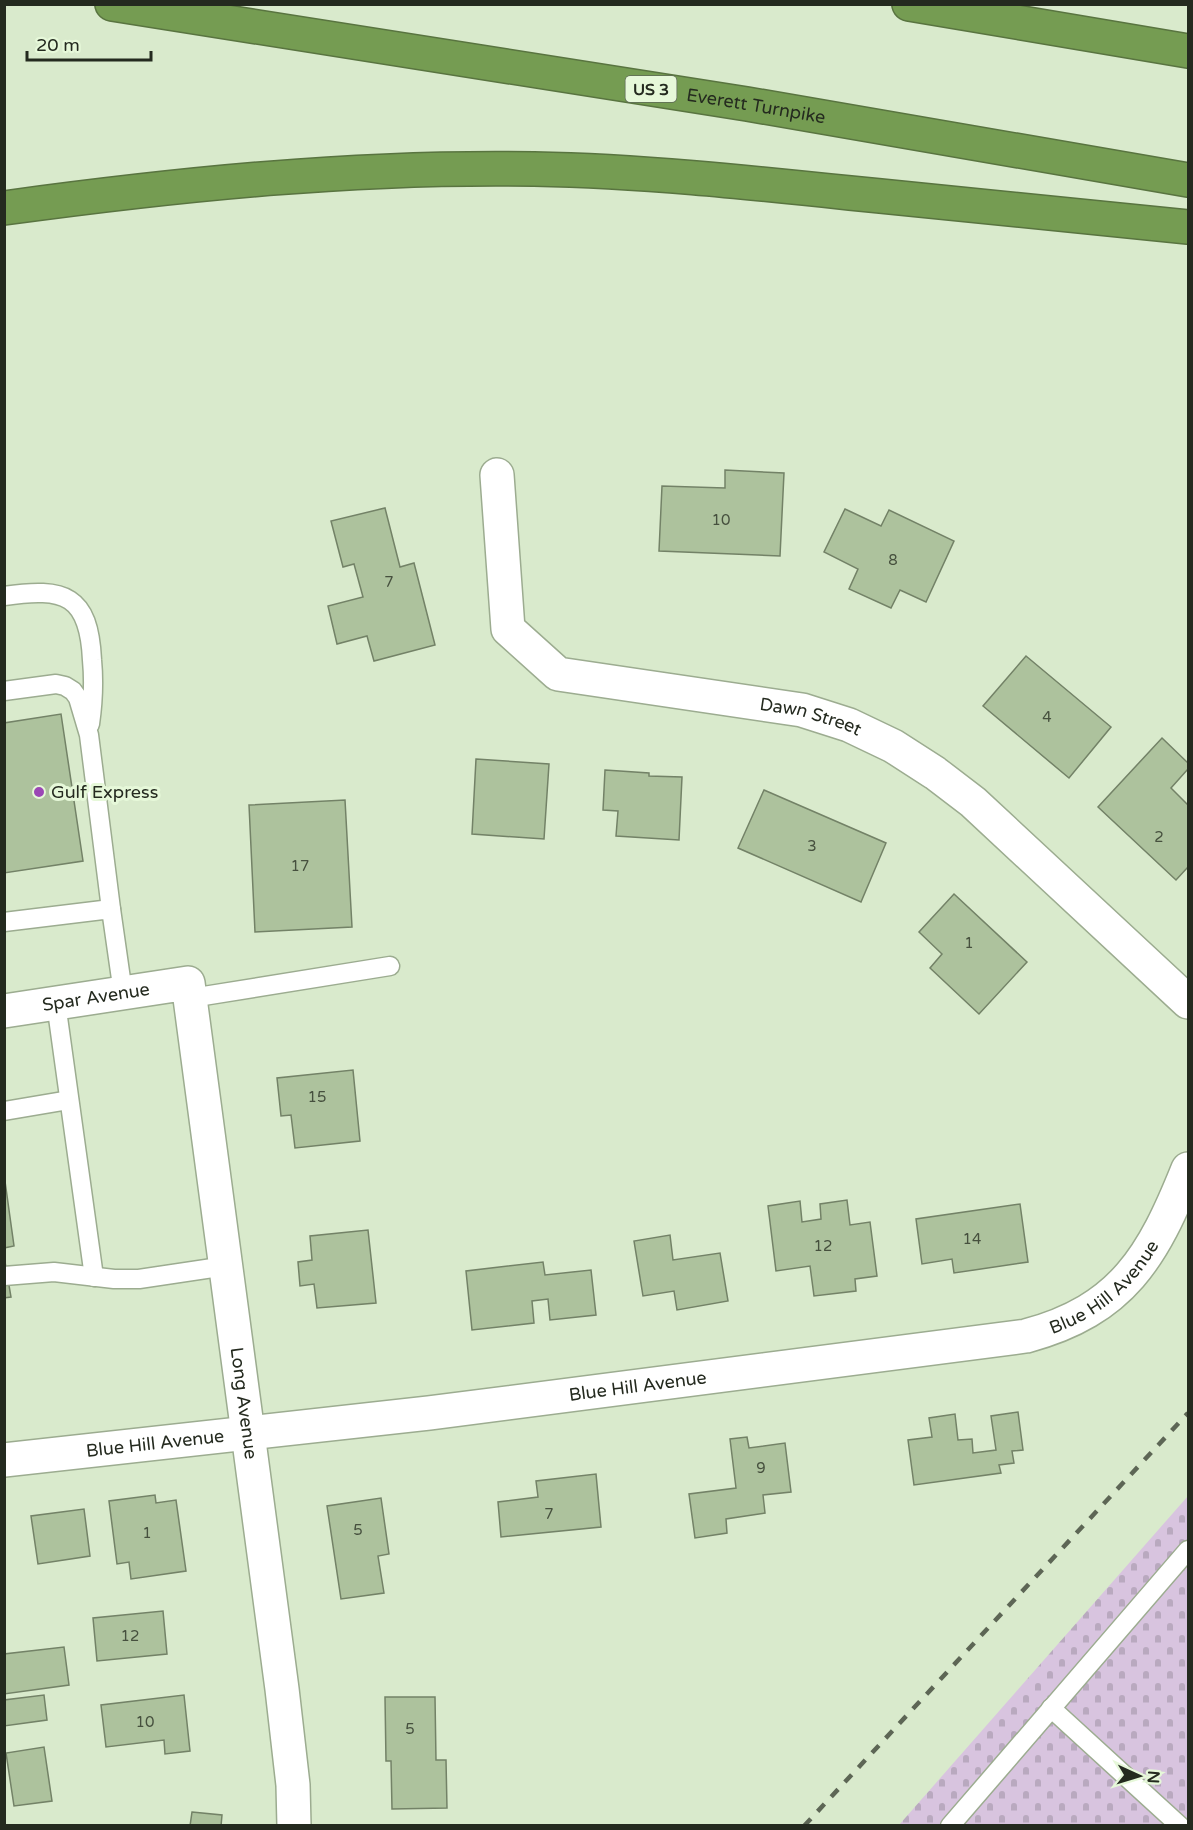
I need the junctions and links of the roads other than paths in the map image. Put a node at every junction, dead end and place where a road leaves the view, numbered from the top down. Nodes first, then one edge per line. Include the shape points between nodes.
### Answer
1 (111, 4) edge
2 (909, 4) edge
3 (1188, 51) edge
4 (1188, 180) edge
5 (4, 208) edge
6 (1188, 227) edge
7 (497, 475) dead end
8 (4, 596) edge
9 (4, 691) edge
10 (89, 735) junction
11 (111, 909) junction
12 (4, 922) edge
13 (390, 966) dead end
14 (189, 991) junction
15 (123, 993) junction
16 (1188, 1002) edge
17 (56, 1003) junction
18 (4, 1011) edge
19 (69, 1100) junction
20 (4, 1111) edge
21 (1188, 1169) edge
22 (226, 1266) junction
23 (4, 1276) edge
24 (94, 1277) junction
25 (248, 1433) junction
26 (4, 1460) edge
27 (1188, 1550) edge
28 (1052, 1708) junction
29 (294, 1826) edge
30 (950, 1826) edge
31 (1180, 1826) edge

1 - 4 highway, Everett Turnpike / US 3 via 712,99
2 - 3 highway
5 - 6 highway via 268,178 400,170 533,169 701,178
7 - 16 street, Dawn Street via 508,629 558,674 802,710 849,724 893,746 973,802
8 - 10 lane via 46,593 68,599 83,612 90,632 93,679
9 - 10 lane via 65,686 78,698
10 - 11 lane
11 - 12 lane
11 - 15 lane
13 - 14 lane
14 - 15 street, Spar Avenue
14 - 22 street, Long Avenue
15 - 17 street, Spar Avenue
17 - 18 street, Spar Avenue
17 - 19 lane
19 - 20 lane
19 - 24 lane
21 - 25 street, Blue Hill Avenue via 1174,1206 1148,1253 1126,1282 1083,1314 1049,1330 975,1343
22 - 24 lane via 139,1279
22 - 25 street, Long Avenue
23 - 24 lane via 54,1272
25 - 26 street, Blue Hill Avenue
25 - 29 street, Long Avenue via 289,1749
27 - 28 lane
28 - 30 lane
28 - 31 lane

